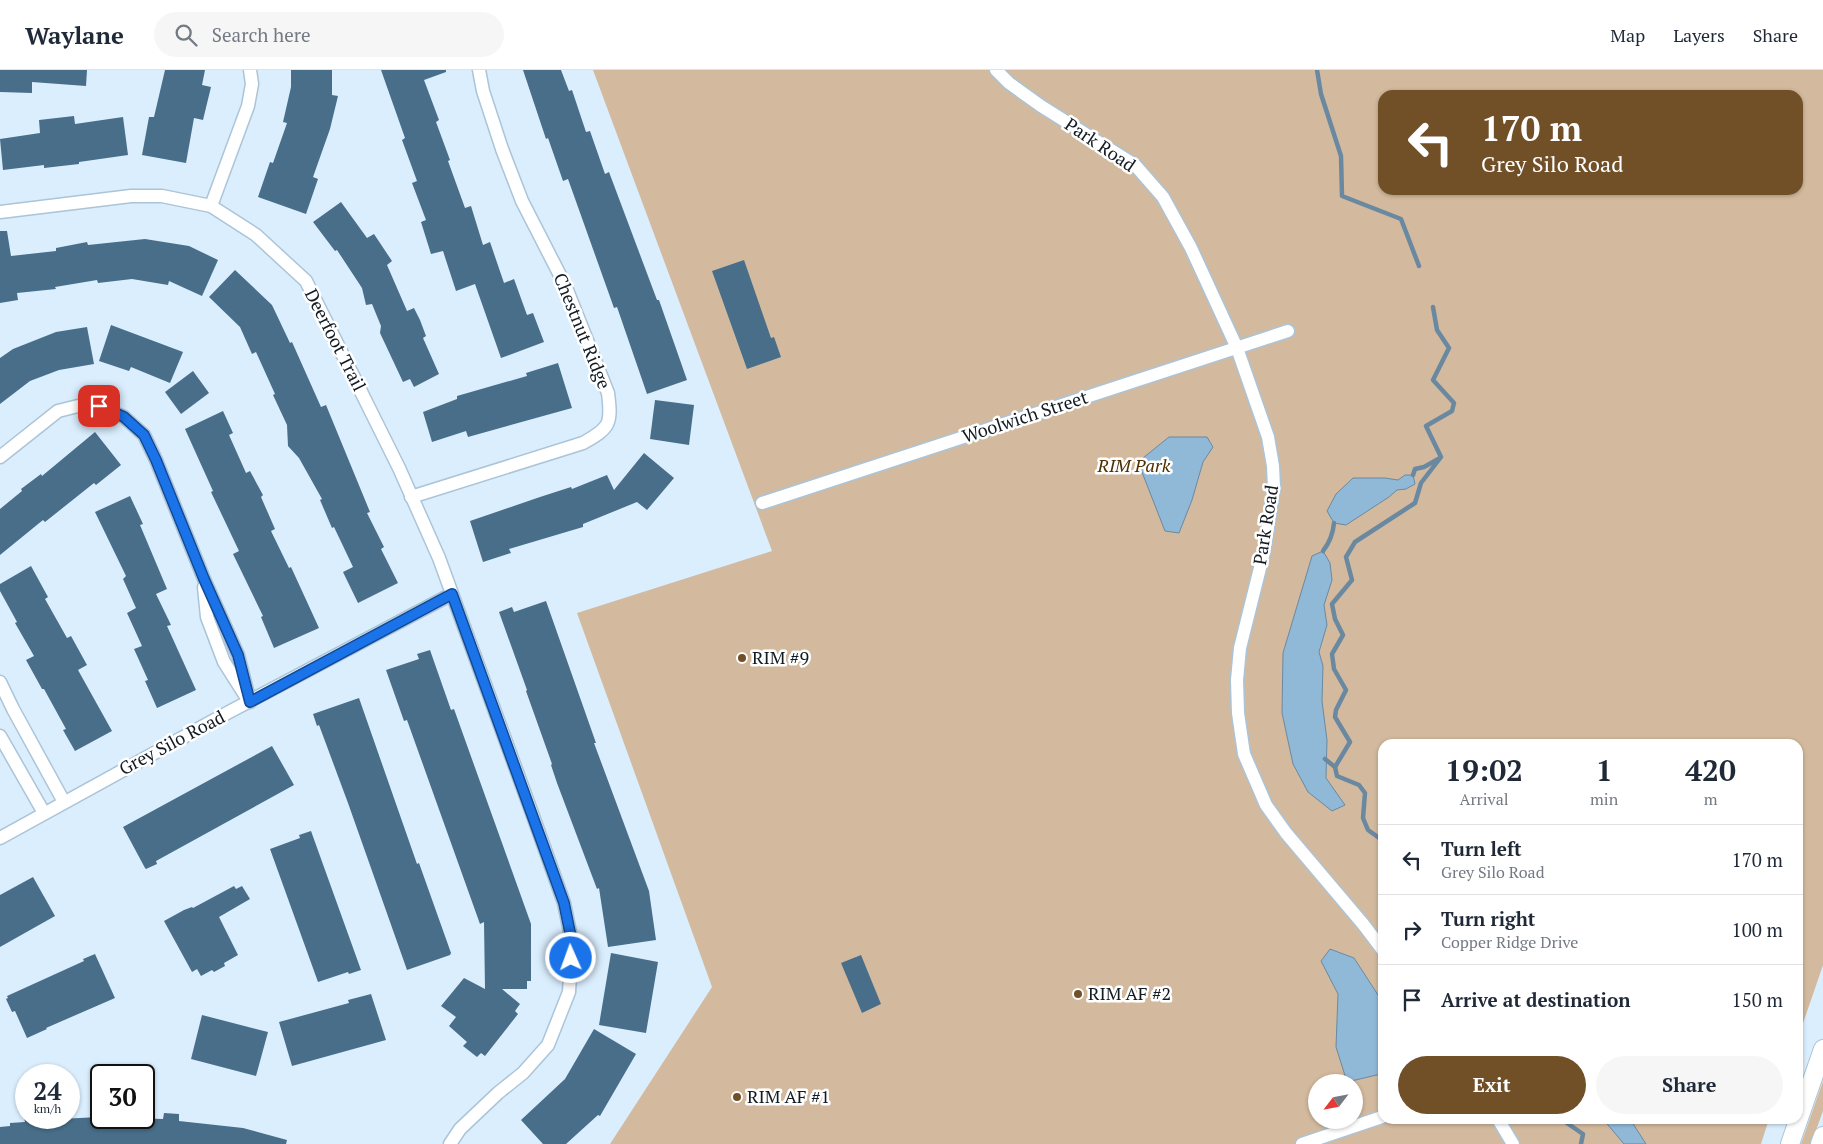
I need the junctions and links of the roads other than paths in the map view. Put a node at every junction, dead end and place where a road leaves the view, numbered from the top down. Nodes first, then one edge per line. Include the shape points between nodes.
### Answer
1 (250, 70) edge
2 (479, 70) edge
3 (996, 70) edge
4 (211, 206) junction
5 (0, 212) edge
6 (1288, 331) dead end
7 (1236, 348) junction
8 (0, 457) edge
9 (411, 497) junction
10 (762, 503) dead end
11 (452, 594) junction
12 (0, 682) edge
13 (250, 702) junction
14 (0, 736) edge
15 (64, 802) junction
16 (44, 814) junction
17 (0, 838) edge
18 (1378, 944) edge
19 (1823, 1049) edge
20 (1803, 1107) edge
21 (1378, 1118) edge
22 (1501, 1124) edge
23 (1797, 1124) edge
24 (1823, 1136) edge
25 (450, 1144) edge
26 (1302, 1144) edge
27 (1514, 1144) edge
28 (1790, 1144) edge
29 (1820, 1144) edge

1 - 4 street via 252,84 248,106
2 - 9 street, Chestnut Ridge via 502,149 522,201 565,285 608,393 610,411 606,428 583,443
3 - 7 street, Park Road via 1041,106 1135,166 1163,197 1192,248
4 - 5 street, Deerfoot Trail via 162,196 131,196
4 - 9 street, Deerfoot Trail via 256,235 306,281
6 - 7 street, Woolwich Street
7 - 10 street, Woolwich Street
7 - 18 street, Park Road via 1268,437 1274,487 1264,552 1240,648 1238,713 1244,754 1266,805 1307,860
8 - 13 street via 58,411 78,406 99,406 124,417 144,435 204,579 207,616 224,662
9 - 11 street, Deerfoot Trail
11 - 13 street, Grey Silo Road
11 - 25 street, Deerfoot Trail via 564,903 572,942 569,992 548,1046 460,1129
12 - 15 street
13 - 15 street, Grey Silo Road
14 - 16 street
15 - 16 street, Grey Silo Road
16 - 17 street, Grey Silo Road
19 - 20 main road
21 - 26 street
22 - 27 street
23 - 28 main road
24 - 29 main road

